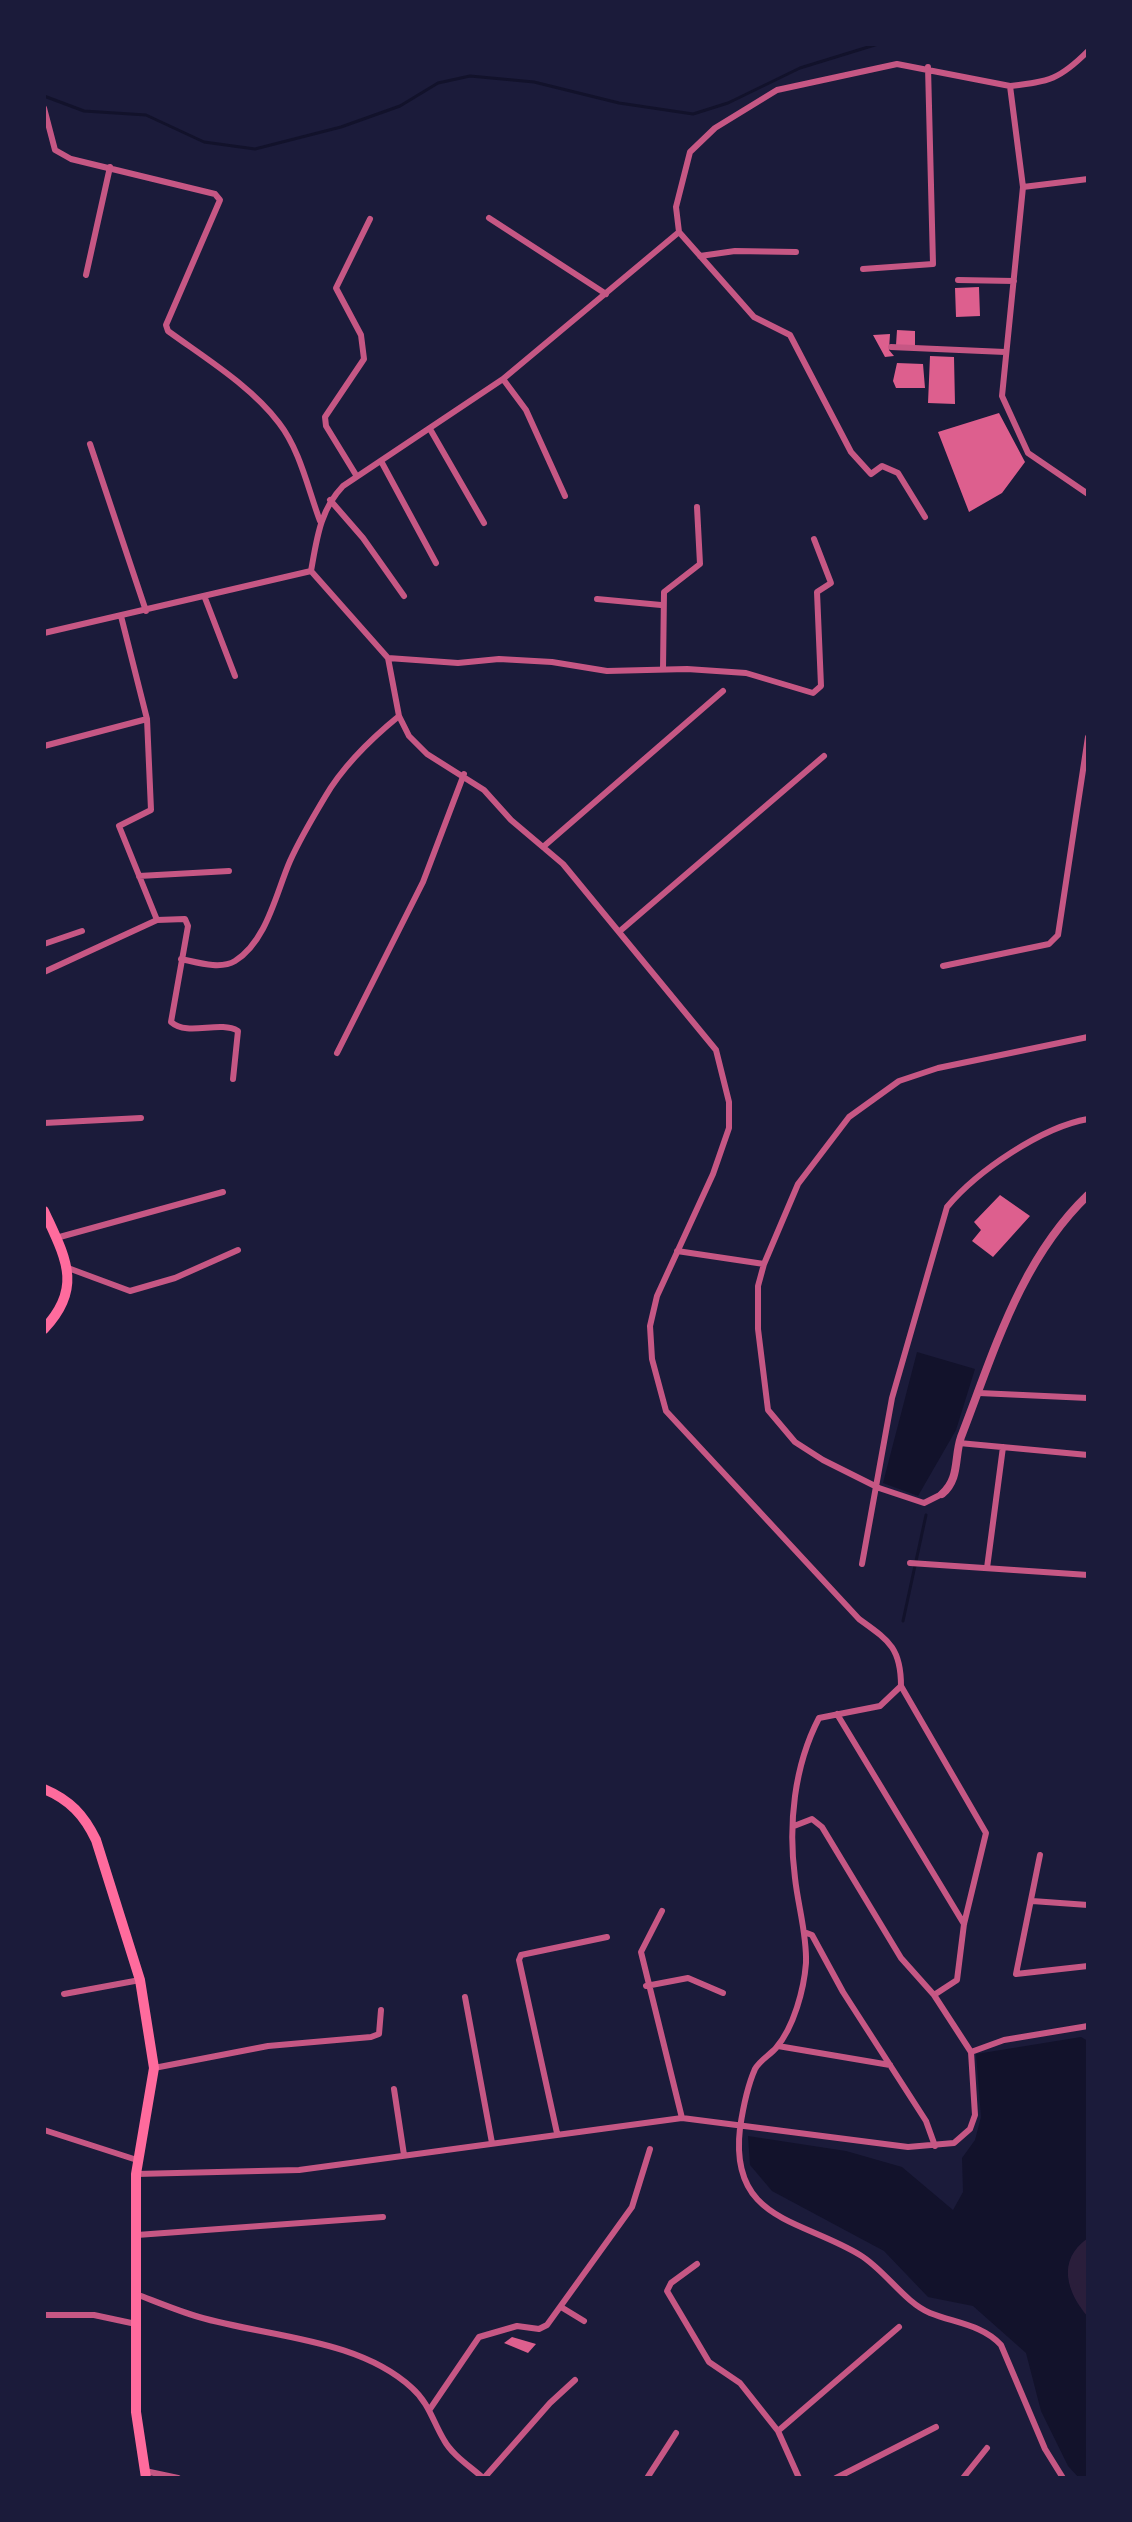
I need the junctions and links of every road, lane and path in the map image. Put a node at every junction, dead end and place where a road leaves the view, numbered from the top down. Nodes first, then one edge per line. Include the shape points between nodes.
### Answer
1 (1088, 51) edge
2 (928, 67) junction
3 (1010, 86) junction
4 (44, 108) edge
5 (110, 167) junction
6 (1088, 179) edge
7 (1023, 187) junction
8 (489, 218) dead end
9 (370, 219) dead end
10 (679, 232) junction
11 (796, 252) dead end
12 (700, 256) junction
13 (863, 269) dead end
14 (86, 275) dead end
15 (958, 280) dead end
16 (1014, 281) junction
17 (606, 294) junction
18 (891, 347) dead end
19 (1005, 352) junction
20 (503, 379) junction
21 (430, 429) junction
22 (90, 444) dead end
23 (381, 461) junction
24 (356, 475) junction
25 (1088, 494) edge
26 (565, 496) dead end
27 (330, 500) junction
28 (697, 507) dead end
29 (925, 517) dead end
30 (320, 522) junction
31 (484, 523) dead end
32 (814, 539) dead end
33 (436, 563) dead end
34 (311, 571) junction
35 (404, 596) dead end
36 (205, 598) junction
37 (597, 599) dead end
38 (661, 605) junction
39 (146, 611) junction
40 (121, 616) junction
41 (44, 633) edge
42 (388, 658) junction
43 (663, 669) junction
44 (235, 676) dead end
45 (723, 691) dead end
46 (399, 716) junction
47 (147, 719) junction
48 (1088, 737) edge
49 (44, 746) edge
50 (824, 756) dead end
51 (464, 774) junction
52 (543, 847) junction
53 (229, 871) dead end
54 (139, 876) junction
55 (157, 920) junction
56 (82, 931) dead end
57 (620, 931) junction
58 (44, 944) edge
59 (181, 959) junction
60 (943, 966) dead end
61 (44, 972) edge
62 (1088, 1037) edge
63 (337, 1053) dead end
64 (233, 1079) dead end
65 (141, 1118) dead end
66 (1088, 1119) edge
67 (44, 1123) edge
68 (223, 1192) dead end
69 (1088, 1195) edge
70 (44, 1211) edge
71 (56, 1238) junction
72 (238, 1250) dead end
73 (677, 1251) junction
74 (764, 1264) junction
75 (68, 1268) junction
76 (44, 1329) edge
77 (979, 1393) junction
78 (1088, 1398) edge
79 (959, 1443) junction
80 (1003, 1447) junction
81 (1088, 1455) edge
82 (874, 1486) junction
83 (942, 1494) joint
84 (915, 1563) dead end
85 (862, 1564) dead end
86 (987, 1568) junction
87 (1088, 1575) edge
88 (901, 1686) junction
89 (837, 1714) junction
90 (44, 1789) edge
91 (794, 1826) junction
92 (1040, 1855) dead end
93 (1032, 1901) junction
94 (1088, 1905) edge
95 (662, 1911) dead end
96 (964, 1924) junction
97 (804, 1932) junction
98 (607, 1937) dead end
99 (1088, 1966) edge
100 (140, 1980) junction
101 (646, 1986) junction
102 (723, 1993) dead end
103 (64, 1994) dead end
104 (934, 1995) junction
105 (465, 1997) dead end
106 (381, 2010) dead end
107 (1088, 2026) edge
108 (778, 2046) junction
109 (971, 2052) junction
110 (890, 2065) junction
111 (154, 2068) junction
112 (394, 2089) dead end
113 (682, 2118) junction
114 (741, 2125) junction
115 (44, 2130) edge
116 (557, 2133) junction
117 (492, 2143) junction
118 (935, 2146) junction
119 (650, 2149) dead end
120 (404, 2155) junction
121 (137, 2160) junction
122 (136, 2174) junction
123 (383, 2217) dead end
124 (137, 2235) junction
125 (697, 2264) dead end
126 (136, 2294) junction
127 (561, 2307) junction
128 (44, 2315) edge
129 (584, 2321) dead end
130 (136, 2324) junction
131 (899, 2327) dead end
132 (575, 2380) dead end
133 (430, 2409) junction
134 (936, 2427) dead end
135 (778, 2431) junction
136 (676, 2433) dead end
137 (987, 2448) dead end
138 (146, 2475) edge
139 (178, 2478) edge
140 (484, 2478) edge
141 (647, 2478) edge
142 (799, 2478) edge
143 (836, 2478) edge
144 (963, 2478) edge
145 (1063, 2478) edge

1 - 3 street via 1065,75
2 - 3 street
2 - 10 street via 897,64 777,90 715,128 690,152 676,207
2 - 13 street via 933,264
3 - 7 street
4 - 5 street via 55,150
5 - 14 street
5 - 30 street via 215,194 220,200 166,325 279,422 296,452
6 - 7 street
7 - 16 street
8 - 17 street
9 - 24 street via 336,288 361,335 364,359 325,417
10 - 12 street
10 - 17 street
11 - 12 street
12 - 29 street via 754,317 790,335 851,452 871,474 882,466 898,473
15 - 16 street
16 - 19 street
17 - 20 street
18 - 19 street
19 - 25 street via 1002,396 1028,453
20 - 21 street
20 - 26 street via 526,410
21 - 23 street
21 - 31 street
22 - 39 street
23 - 24 street
23 - 33 street
24 - 27 street
27 - 30 street
27 - 35 street
28 - 38 street via 700,564 664,592
30 - 34 street
32 - 43 street via 831,583 817,592 821,686 813,693 746,673
34 - 36 street
34 - 42 street
36 - 39 street
36 - 44 street
37 - 38 street
38 - 43 street
39 - 40 street
40 - 41 street
40 - 47 street
42 - 43 street via 552,662 607,671
42 - 46 street
45 - 52 street
46 - 51 street via 427,754
46 - 59 street via 373,737 327,793 247,950 233,963
47 - 49 street
47 - 54 street via 151,810 119,826
48 - 60 street via 1058,935 1049,944
50 - 57 street
51 - 52 street
51 - 63 street via 423,882
52 - 57 street
53 - 54 street
54 - 55 street
55 - 59 street via 185,919
55 - 61 street
56 - 58 street
57 - 73 street via 716,1050 729,1102 729,1128 713,1174
59 - 64 street via 171,1022 183,1028 235,1028
62 - 74 street via 899,1081 849,1117 798,1184
65 - 67 street
66 - 82 street via 1043,1134 960,1192 947,1207 892,1398
68 - 71 street
69 - 77 street via 1061,1223 1029,1272
70 - 71 main road
71 - 75 main road
72 - 75 street via 130,1291
73 - 74 street
73 - 88 street via 650,1326 652,1359 666,1411 859,1619 893,1644
74 - 82 street via 758,1329 768,1410 795,1442
75 - 76 main road via 59,1312
77 - 78 street
77 - 79 street
79 - 80 street
79 - 83 street via 954,1479
80 - 81 street
80 - 86 street
82 - 83 street via 924,1503
82 - 85 street
84 - 86 street
86 - 87 street
88 - 89 street via 880,1706
88 - 96 street via 986,1833
89 - 91 street via 819,1718 803,1749
89 - 96 street
90 - 100 main road via 83,1814
91 - 97 street via 794,1876
91 - 104 street via 812,1819 822,1827 901,1958
92 - 93 street
93 - 94 street
93 - 99 street via 1016,1974
95 - 101 street via 641,1952
96 - 104 street via 957,1980
97 - 108 street via 803,1991
97 - 110 street via 812,1935
98 - 116 street via 521,1955 519,1960
100 - 103 street
100 - 111 main road
101 - 102 street via 688,1978
101 - 113 street
104 - 109 street
105 - 117 street
106 - 111 street via 379,2034 371,2037 268,2046
107 - 109 street via 1004,2040
108 - 110 street
108 - 114 street via 757,2065
109 - 118 street via 975,2115 970,2129 954,2143
110 - 118 street via 926,2121
111 - 121 main road
112 - 120 street
113 - 114 street
113 - 116 street
114 - 118 street
114 - 145 street via 738,2151 743,2176 761,2205 779,2219 861,2255 927,2312 991,2334 1001,2345 1045,2449
115 - 121 street
116 - 117 street
117 - 120 street
119 - 127 street via 632,2207
120 - 122 street via 299,2170
121 - 122 main road
122 - 124 main road
123 - 124 street
124 - 126 main road
125 - 135 street via 667,2291 709,2362 740,2383
126 - 130 main road
126 - 133 street via 201,2318 340,2350 392,2373
127 - 129 street
127 - 133 street via 539,2329 517,2326 479,2337
128 - 130 street via 94,2315
130 - 138 main road via 136,2412
131 - 135 street
132 - 140 street
133 - 140 street via 445,2443
134 - 143 street
135 - 142 street
136 - 141 street
137 - 144 street
138 - 139 street

